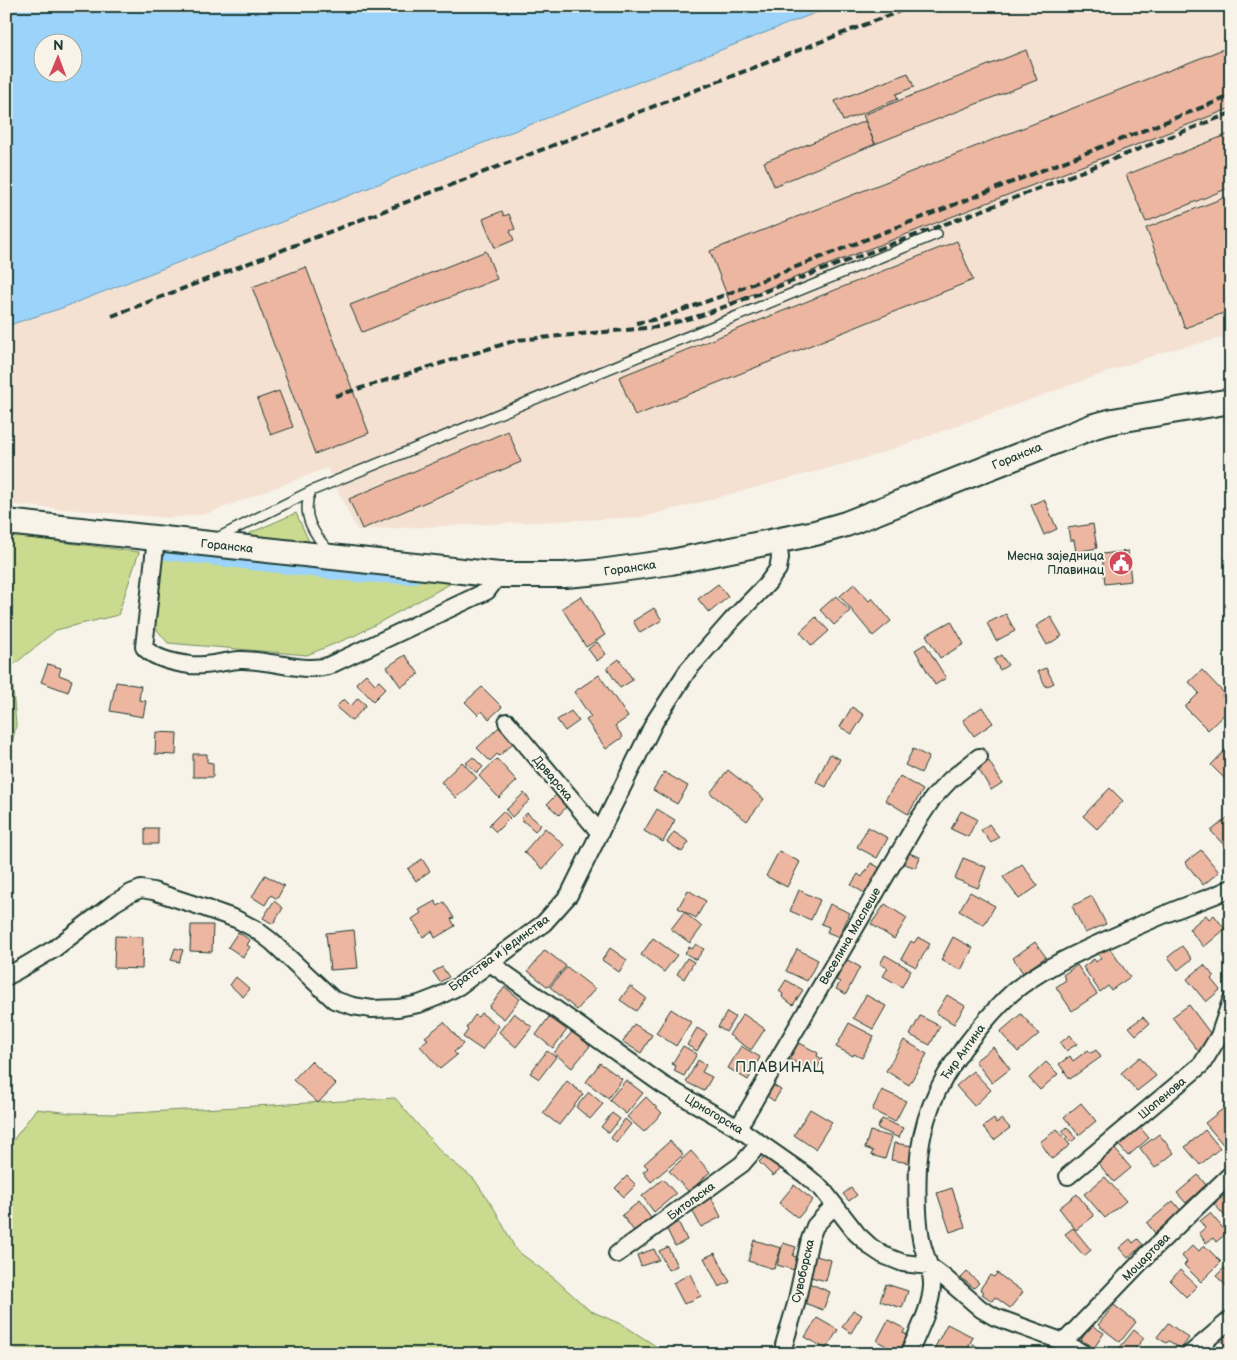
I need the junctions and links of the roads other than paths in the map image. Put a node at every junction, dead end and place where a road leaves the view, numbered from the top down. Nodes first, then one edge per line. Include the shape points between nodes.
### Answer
1 (937, 234) dead end
2 (1231, 401) edge
3 (311, 490) junction
4 (6, 522) edge
5 (156, 538) junction
6 (778, 541) junction
7 (206, 544) junction
8 (336, 559) junction
9 (499, 575) junction
10 (507, 722) dead end
11 (978, 757) dead end
12 (600, 833) junction
13 (1231, 888) edge
14 (490, 963) junction
15 (6, 976) edge
16 (1231, 1001) edge
17 (738, 1128) junction
18 (760, 1143) junction
19 (1231, 1174) edge
20 (1068, 1176) dead end
21 (837, 1208) junction
22 (617, 1254) dead end
23 (929, 1266) junction
24 (1231, 1319) edge
25 (1064, 1342) junction
26 (784, 1345) dead end
27 (909, 1354) edge
28 (1084, 1354) edge
29 (1190, 1354) edge

1 - 3 lane
2 - 6 main road, Горанска via 1094,426 846,524
3 - 7 lane
3 - 8 lane via 306,500 309,520 314,532
4 - 5 main road, Горанска
5 - 7 main road, Горанска
5 - 9 street via 144,647 149,653 191,665 240,660 310,668 328,666 487,591
6 - 9 main road, Горанска via 600,572 558,576
6 - 12 street, Братства и јединства via 778,569 711,643 673,692 646,737
7 - 8 main road, Горанска
8 - 9 main road, Горанска
10 - 12 street, Дрварска
11 - 17 street, Веселина Маслеше via 933,798
12 - 14 street, Братства и јединства via 569,895 555,912
13 - 23 street, Ћир Антина via 1124,932 1046,970 1014,992 975,1033 935,1093 920,1144 920,1235
14 - 15 street, Братства и јединства via 459,986 419,1004 372,1009 353,1006 334,1000 271,940 255,929 205,908 141,889 114,903 54,949
14 - 17 street, Црногорска via 663,1085
16 - 20 street, Шопенова via 1219,1036 1202,1064
17 - 18 street, Црногорска
18 - 21 street, Црногорска via 822,1189
18 - 22 street, Битољска via 742,1164
19 - 25 street, Моцартова
21 - 23 street, Црногорска via 857,1234 883,1255 902,1263
21 - 26 street, Сувоборска via 828,1212 815,1226
23 - 25 street via 995,1317
23 - 27 street, Ћир Антина via 931,1293
24 - 29 street
25 - 28 street

